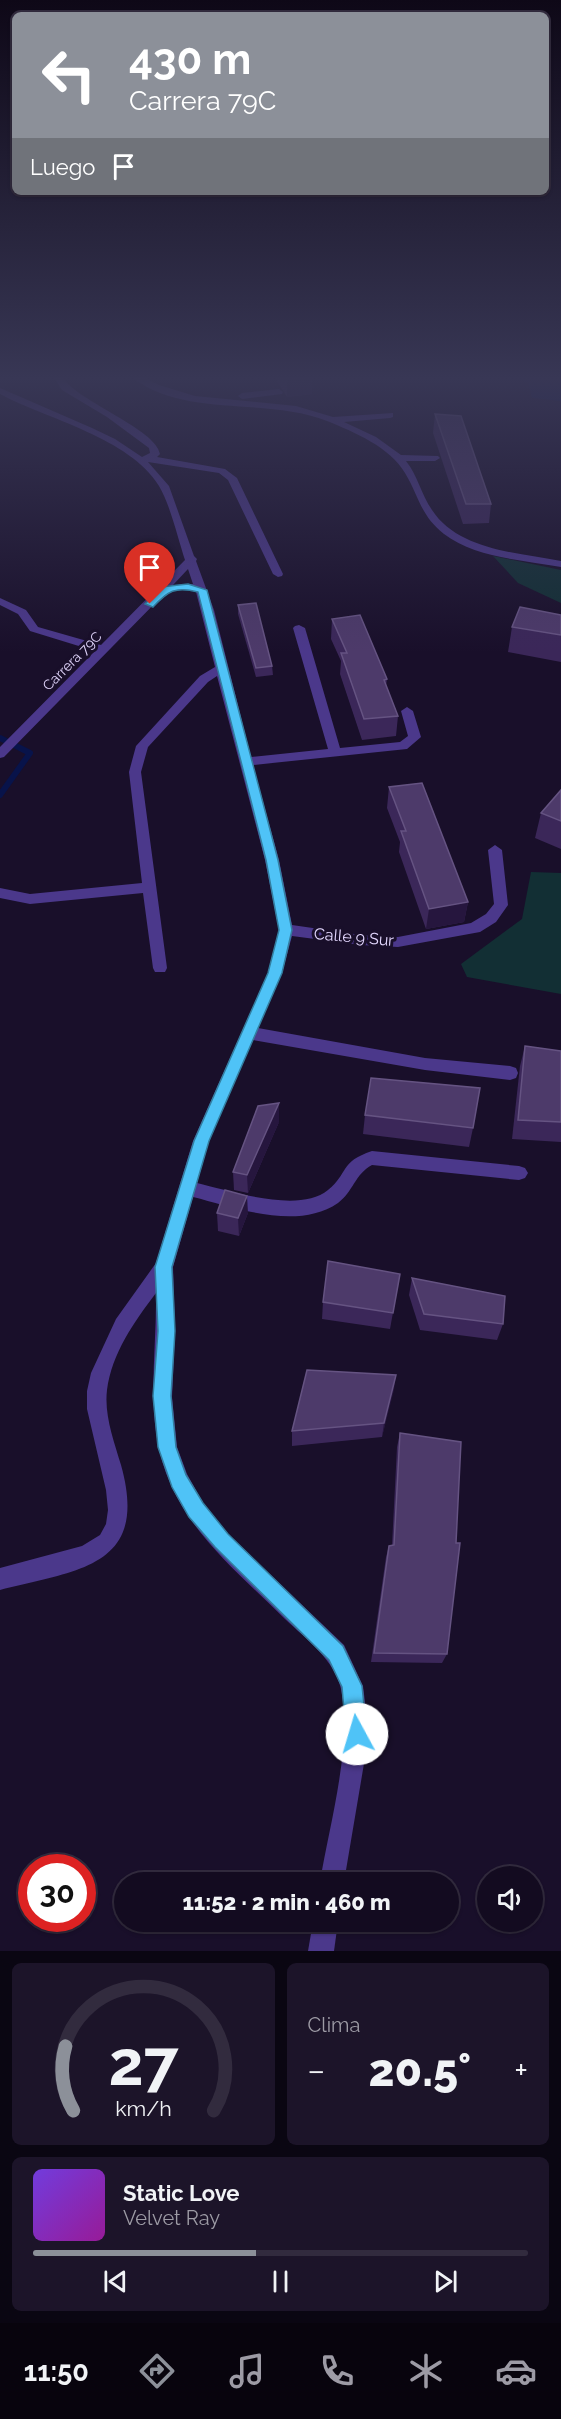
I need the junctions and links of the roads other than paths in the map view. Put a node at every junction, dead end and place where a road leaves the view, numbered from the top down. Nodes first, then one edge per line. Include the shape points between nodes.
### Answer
1 (153, 469) edge
2 (209, 469) edge
3 (408, 469) edge
4 (192, 559) junction
5 (561, 564) edge
6 (278, 574) dead end
7 (165, 590) junction
8 (202, 590) junction
9 (0, 601) edge
10 (299, 628) dead end
11 (105, 650) junction
12 (221, 668) junction
13 (407, 711) dead end
14 (2, 752) edge
15 (335, 753) junction
16 (247, 761) junction
17 (495, 850) dead end
18 (148, 887) junction
19 (0, 893) edge
20 (286, 930) junction
21 (160, 968) dead end
22 (250, 1033) junction
23 (510, 1073) dead end
24 (519, 1173) dead end
25 (188, 1188) junction
26 (164, 1267) junction
27 (0, 1580) edge
28 (335, 1872) edge
29 (324, 1932) edge
30 (321, 1951) edge

1 - 4 street via 164,486
2 - 6 street via 232,478
3 - 5 street via 427,511 450,534 480,547
4 - 7 street, Carrera 79C
4 - 8 street
7 - 8 street via 188,586
7 - 11 street, Carrera 79C
8 - 12 street
9 - 11 street via 22,612 34,629
10 - 15 street
11 - 14 street, Carrera 79C
12 - 16 street
12 - 18 street via 204,679 142,746 136,759
13 - 15 street via 415,737 410,742
15 - 16 street
16 - 20 street
17 - 20 street, Calle 9 Sur via 501,905 476,928 398,942
18 - 19 street via 30,898
18 - 21 street
20 - 22 street via 275,973
22 - 23 street via 425,1064
22 - 25 street via 201,1141
24 - 25 street via 372,1158 360,1161 334,1196 310,1208 274,1207
25 - 26 street
26 - 27 street via 124,1320 97,1392 97,1419 117,1494 118,1517 109,1541 94,1553
26 - 28 street via 162,1396 167,1447 179,1480 196,1510 221,1540 336,1653 352,1686 357,1734
29 - 30 street

